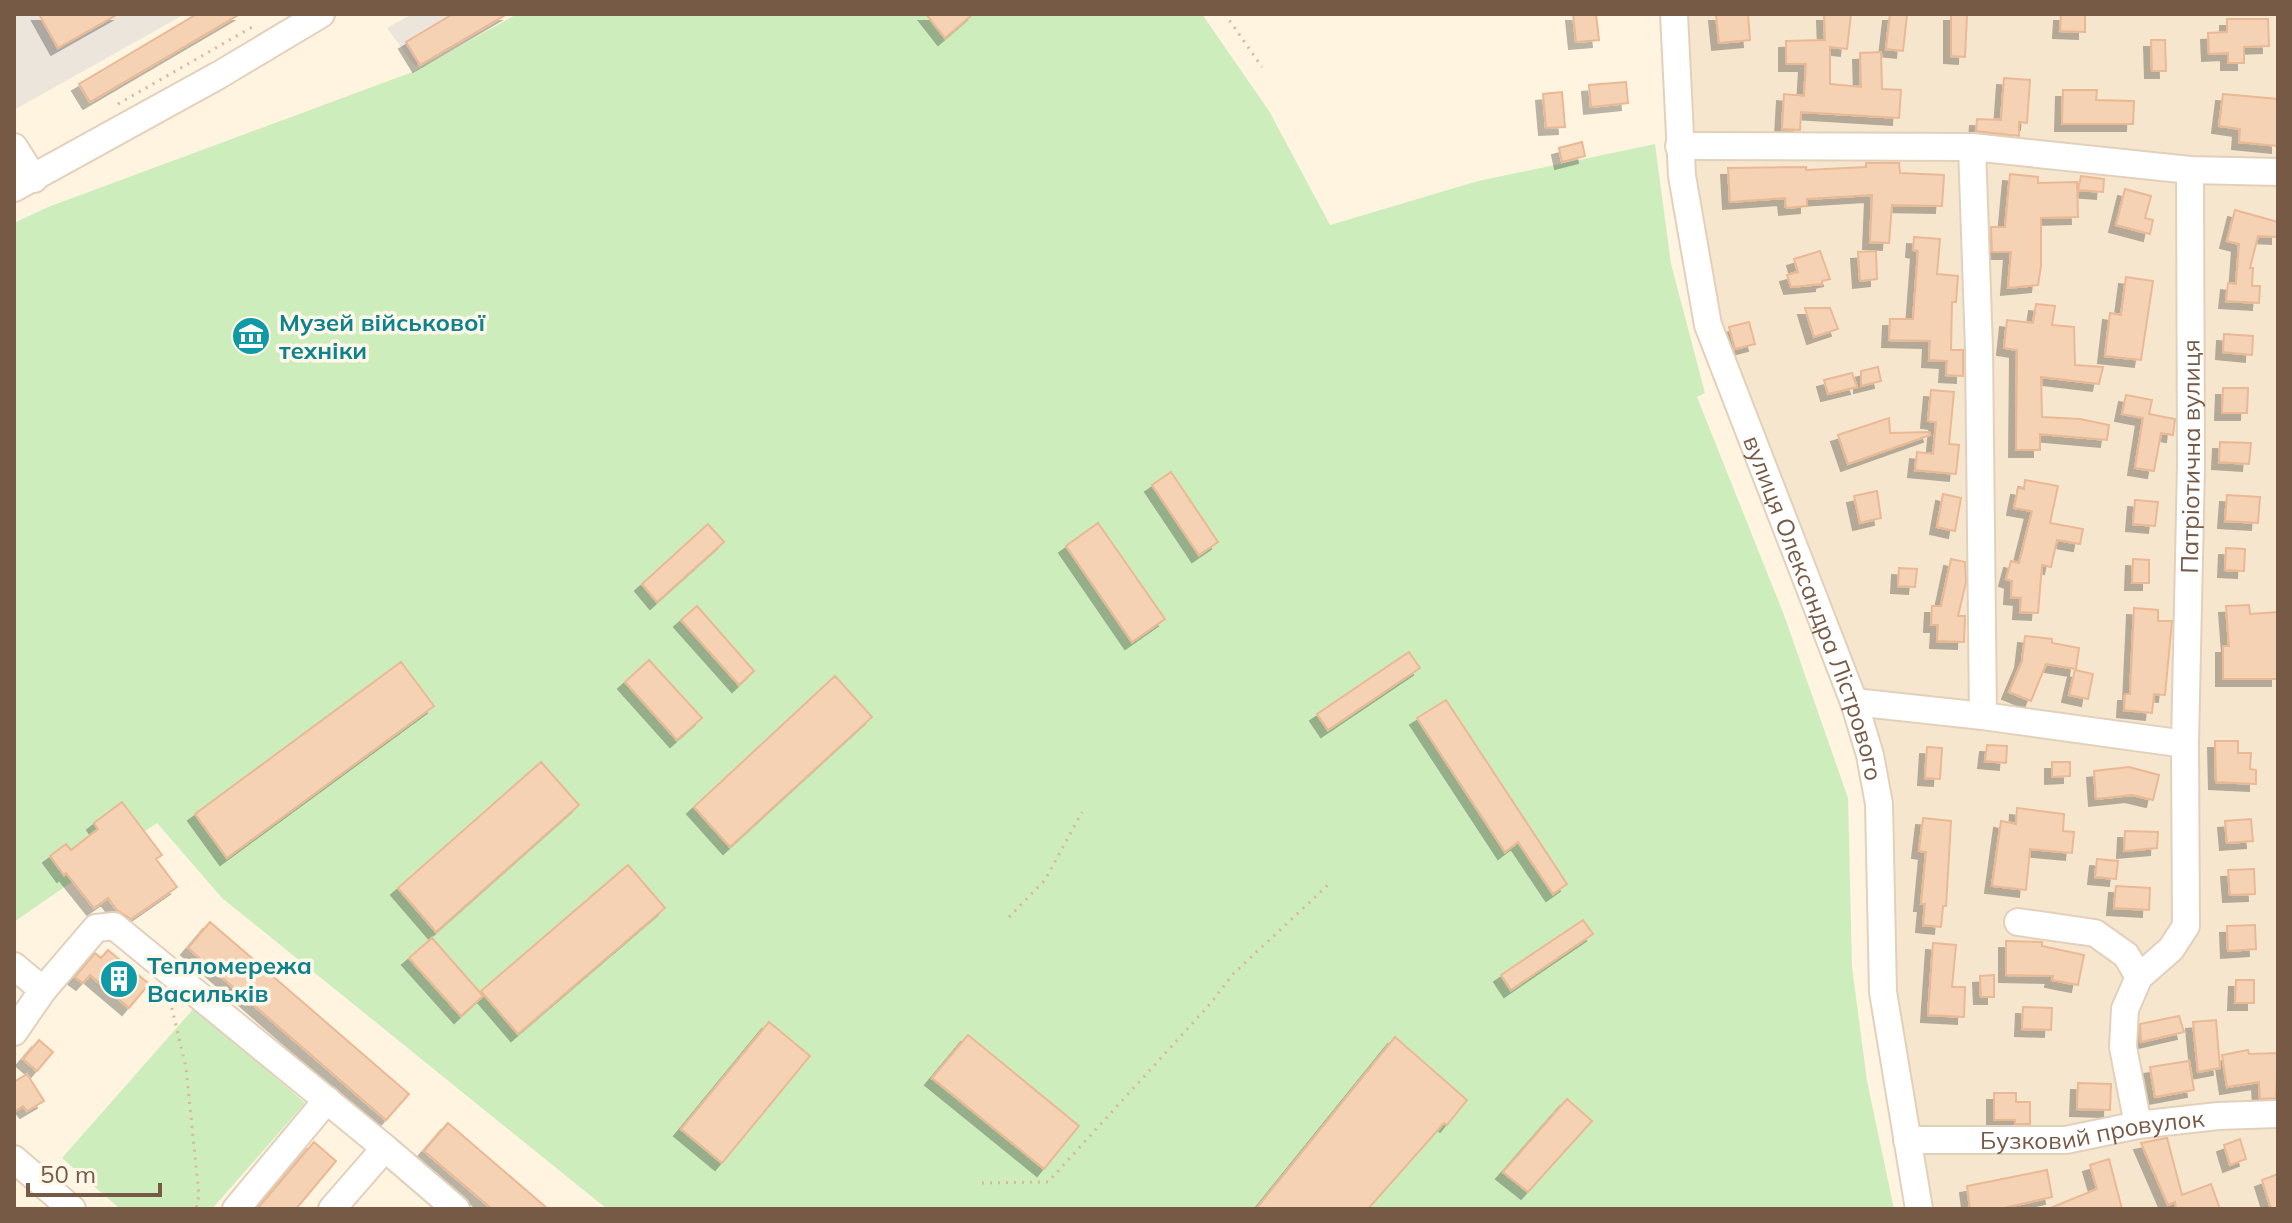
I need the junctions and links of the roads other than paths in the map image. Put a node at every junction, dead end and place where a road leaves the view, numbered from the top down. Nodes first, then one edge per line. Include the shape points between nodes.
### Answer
1 (321, 14) edge
2 (1674, 14) edge
3 (1679, 146) junction
4 (14, 147) edge
5 (1972, 147) junction
6 (2190, 170) junction
7 (2278, 172) edge
8 (24, 183) edge
9 (1854, 702) junction
10 (1983, 716) junction
11 (2185, 744) junction
12 (2018, 922) dead end
13 (14, 966) edge
14 (2139, 977) junction
15 (43, 990) junction
16 (14, 1032) edge
17 (327, 1100) junction
18 (2278, 1114) edge
19 (2138, 1125) junction
20 (1907, 1140) junction
21 (385, 1148) junction
22 (14, 1159) edge
23 (72, 1209) edge
24 (236, 1209) edge
25 (332, 1209) edge
26 (456, 1209) edge
27 (1919, 1209) edge

1 - 8 street
2 - 3 street, вулиця Олександра Лістрового
3 - 5 street
3 - 9 street, вулиця Олександра Лістрового via 1708,325
4 - 8 street
5 - 6 street
5 - 10 street
6 - 7 street
6 - 11 street, Патріотична вулиця
9 - 10 street
9 - 20 street, вулиця Олександра Лістрового via 1879,804 1883,992
10 - 11 street
11 - 14 street, Патріотична вулиця via 2186,926 2171,949
12 - 14 street via 2095,933 2126,955
13 - 15 street
14 - 19 street, Патріотична вулиця via 2125,1009 2123,1047
15 - 16 street
15 - 17 street via 96,928 114,926
17 - 21 street
17 - 24 street
18 - 19 street, Бузковий провулок
19 - 20 street, Бузковий провулок via 2066,1140
20 - 27 street, вулиця Олександра Лістрового
21 - 25 street
21 - 26 street
22 - 23 street

